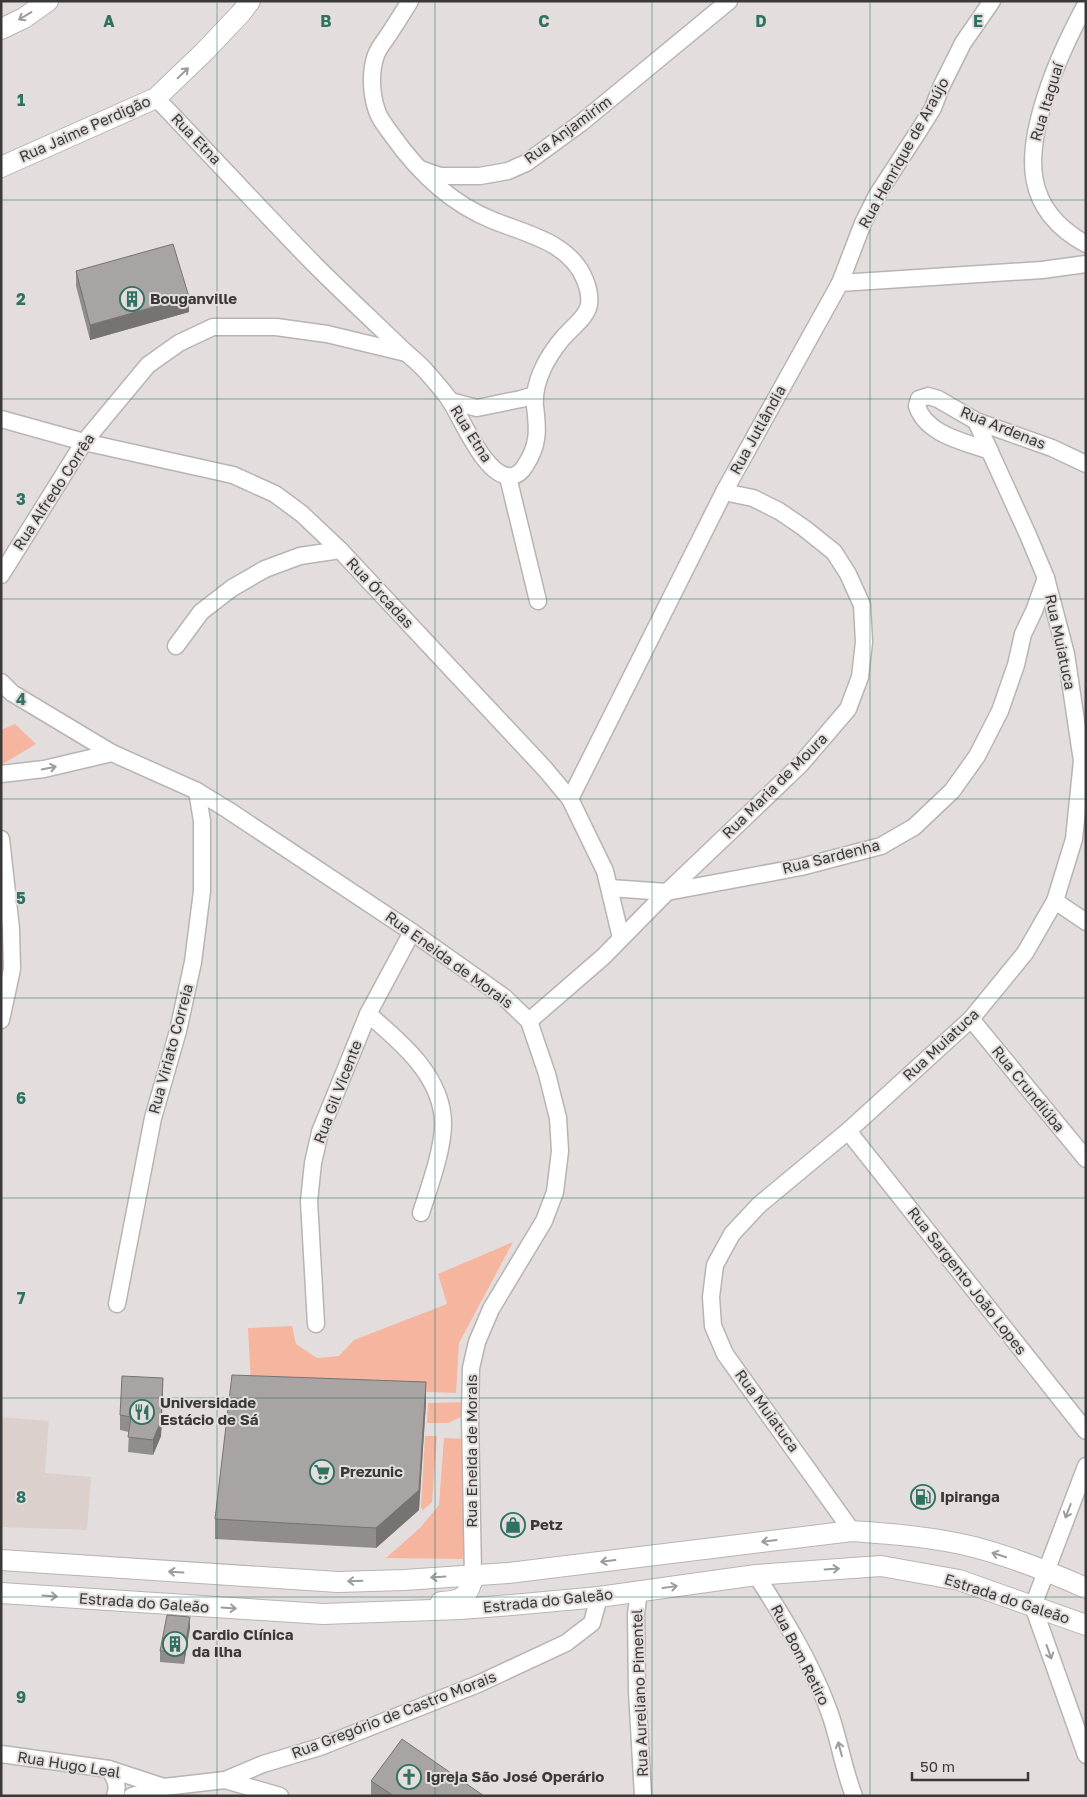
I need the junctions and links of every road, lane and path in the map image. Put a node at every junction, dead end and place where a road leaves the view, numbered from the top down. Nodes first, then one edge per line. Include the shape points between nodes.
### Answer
1 (48, 1) edge
2 (250, 1) edge
3 (410, 1) edge
4 (729, 1) edge
5 (992, 1) edge
6 (1086, 4) edge
7 (1, 29) edge
8 (1086, 30) edge
9 (1070, 34) junction
10 (156, 98) junction
11 (1, 167) edge
12 (418, 168) junction
13 (1086, 244) edge
14 (1086, 264) edge
15 (840, 283) junction
16 (406, 352) junction
17 (534, 395) junction
18 (450, 401) junction
19 (1, 419) edge
20 (976, 421) junction
21 (84, 442) junction
22 (990, 452) junction
23 (1086, 464) edge
24 (508, 477) junction
25 (724, 492) junction
26 (340, 550) junction
27 (1, 575) edge
28 (1046, 578) junction
29 (538, 601) dead end
30 (176, 646) dead end
31 (5, 692) edge
32 (112, 753) junction
33 (1084, 760) edge
34 (1, 774) edge
35 (197, 791) junction
36 (570, 799) junction
37 (1, 839) edge
38 (610, 888) junction
39 (667, 892) junction
40 (1056, 902) junction
41 (1086, 922) edge
42 (412, 932) junction
43 (622, 938) junction
44 (368, 1014) junction
45 (971, 1019) junction
46 (1, 1020) edge
47 (529, 1021) junction
48 (848, 1131) junction
49 (1086, 1159) edge
50 (421, 1213) dead end
51 (117, 1304) dead end
52 (316, 1324) dead end
53 (1086, 1432) edge
54 (1086, 1466) edge
55 (852, 1531) junction
56 (1, 1560) edge
57 (1045, 1571) junction
58 (756, 1574) junction
59 (472, 1575) junction
60 (1086, 1588) edge
61 (639, 1591) junction
62 (1, 1593) edge
63 (599, 1596) junction
64 (1032, 1606) junction
65 (323, 1614) junction
66 (1086, 1625) edge
67 (1, 1754) edge
68 (1086, 1755) edge
69 (263, 1764) junction
70 (109, 1769) junction
71 (225, 1780) junction
72 (164, 1787) junction
73 (272, 1794) edge
74 (115, 1796) edge
75 (132, 1796) edge
76 (643, 1796) edge
77 (854, 1796) edge

1 -> 7 main road
10 -> 2 main road, Rua Jaime Perdigão via 242,13
3 - 12 street via 376,54 372,83 377,114
4 - 12 street, Rua Anjamirim via 581,124 526,162 508,171 480,176 440,176
5 - 15 street, Rua Henrique de Araújo via 963,44 933,108 877,195
6 - 9 street, Rua Itaguaí
8 - 9 street
9 - 13 street, Rua Itaguaí via 1037,125 1032,153 1033,175 1042,203 1063,229
10 - 11 main road, Rua Jaime Perdigão
10 - 16 street, Rua Etna via 316,265
12 - 17 street via 460,204 555,246 573,260 585,278 590,295 588,310 545,363
14 - 15 street via 1042,270
15 - 25 street, Rua Jutlândia
16 - 18 street, Rua Etna
16 - 21 street, Rua Alfredo Corrêa via 327,334 276,327 213,327 179,343 148,365
17 - 18 street via 477,408
17 - 24 street via 538,427 535,451 523,470
18 - 24 street, Rua Etna via 481,455 496,471
19 - 21 street, Rua Órcadas
20 - 22 street, Rua Muiatuca
20 - 22 street, Rua Ardenas via 928,396 920,399 917,406 925,421 946,435
20 - 23 street, Rua Ardenas via 1052,448
21 - 26 street, Rua Órcadas via 233,475 275,494
21 - 27 street, Rua Alfredo Corrêa
22 - 28 street, Rua Muiatuca
24 - 29 street
25 - 36 street, Rua Jutlândia
25 - 39 street, Rua Maria de Moura via 753,498 779,511 834,552 862,605 864,642 860,677 848,709 800,765
26 - 30 street via 300,556 265,569 232,588 201,612
26 - 36 street, Rua Órcadas
28 - 33 street, Rua Muiatuca via 1066,654
28 - 39 street, Rua Sardenha via 1000,711 977,756 952,790 914,828 881,846 843,857
31 - 32 street, Rua Eneida de Morais
34 -> 32 street via 44,769
32 - 35 street, Rua Eneida de Morais
33 - 40 street, Rua Muiatuca via 1074,839
35 - 42 street, Rua Eneida de Morais via 280,842
35 - 51 street, Rua Viriato Correia via 202,821 202,891 192,962 178,1031 153,1118
36 - 38 street, Rua Órcadas
37 - 46 street via 12,961
38 - 39 street, Rua Sardenha
38 - 43 street, Rua Órcadas
39 - 43 street, Rua Maria de Moura
40 - 41 street
40 - 45 street, Rua Muiatuca via 1025,953
42 - 44 street, Rua Gil Vicente
42 - 47 street, Rua Eneida de Morais via 504,997
43 - 47 street, Rua Maria de Moura
44 - 50 street via 415,1059 432,1084 442,1107 440,1147
44 - 52 street, Rua Gil Vicente via 320,1132 313,1163 309,1201
45 - 48 street, Rua Muiatuca
45 - 49 street, Rua Crundiúba
47 - 59 street, Rua Eneida de Morais via 558,1118 560,1151 555,1192 544,1221 492,1309 477,1342 470,1415
48 - 53 street, Rua Sargento João Lopes
48 - 55 street, Rua Muiatuca via 759,1204 732,1234 715,1265 711,1297 713,1326 726,1354
54 -> 57 street
57 -> 55 main road via 974,1547
55 -> 59 main road
59 -> 56 main road via 338,1582
57 - 60 main road
57 - 64 street
61 -> 58 main road, Estrada do Galeão
58 -> 64 main road, Estrada do Galeão via 881,1566 959,1580
77 -> 58 street, Rua Bom Retiro via 829,1711 803,1653
59 - 65 main road via 470,1590 460,1599 449,1602 370,1605
61 - 63 main road, Estrada do Galeão
61 - 76 street, Rua Aureliano Pimentel via 636,1614 637,1691
62 -> 65 main road, Estrada do Galeão
63 - 65 main road, Estrada do Galeão via 460,1609
63 - 69 street, Rua Gregório de Castro Morais via 592,1623 566,1643 478,1684 320,1747
64 - 66 main road, Estrada do Galeão
64 -> 68 street
67 - 70 street, Rua Hugo Leal
69 - 71 street, Rua Gregório de Castro Morais
69 - 73 street via 259,1783
70 - 72 street, Rua Hugo Leal
70 - 74 street via 116,1780
71 - 72 street, Rua Gregório de Castro Morais
71 - 73 street
72 - 75 street, Rua Gregório de Castro Morais

